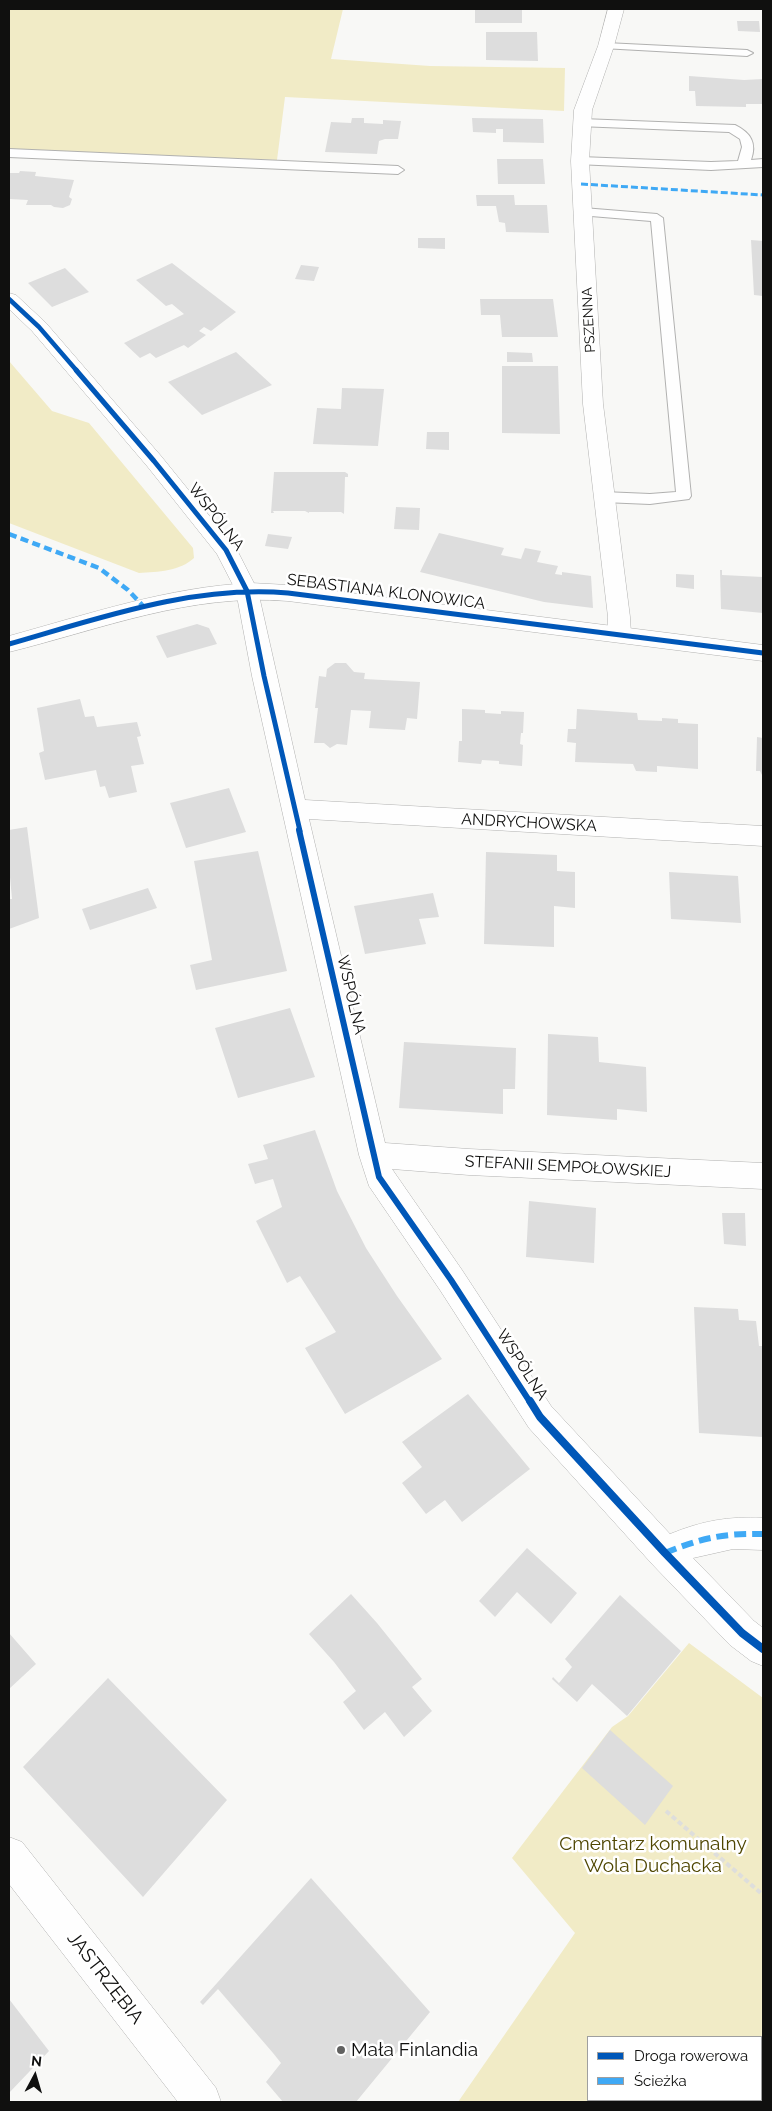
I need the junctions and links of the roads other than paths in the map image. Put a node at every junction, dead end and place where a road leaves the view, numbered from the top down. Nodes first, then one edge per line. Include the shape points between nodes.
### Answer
1 (616, 9) edge
2 (606, 46) junction
3 (747, 53) dead end
4 (582, 123) junction
5 (9, 154) edge
6 (580, 161) junction
7 (763, 163) edge
8 (743, 164) junction
9 (398, 170) dead end
10 (583, 212) junction
11 (9, 299) edge
12 (603, 497) junction
13 (247, 591) junction
14 (619, 634) junction
15 (9, 644) edge
16 (763, 653) edge
17 (294, 809) junction
18 (763, 836) edge
19 (373, 1155) junction
20 (763, 1176) edge
21 (763, 1534) edge
22 (665, 1553) junction
23 (763, 1649) edge
24 (9, 1855) edge
25 (202, 2102) edge

1 - 2 street, PSZENNA
2 - 3 lane
2 - 4 street, PSZENNA via 588,92
4 - 6 street, PSZENNA
4 - 8 lane via 732,128 747,138 749,152
5 - 9 lane
6 - 8 lane via 711,166
6 - 10 street, PSZENNA
7 - 8 lane
10 - 12 street, PSZENNA via 593,404
10 - 12 lane via 657,218 684,496 650,499
11 - 13 street, WSPÓLNA via 39,327 154,461 226,550
12 - 14 street, PSZENNA
13 - 14 street, SEBASTIANA KLONOWICA via 288,593
13 - 15 street, SEBASTIANA KLONOWICA via 144,607
13 - 17 street, WSPÓLNA
14 - 16 street, SEBASTIANA KLONOWICA
17 - 18 street, ANDRYCHOWSKA
17 - 19 street, WSPÓLNA
19 - 20 street, STEFANII SEMPOŁOWSKIEJ
19 - 22 street, WSPÓLNA via 379,1177 540,1417
21 - 22 street via 733,1533 696,1540
22 - 23 street, WSPÓLNA via 742,1632
24 - 25 street, JASTRZĘBIA

